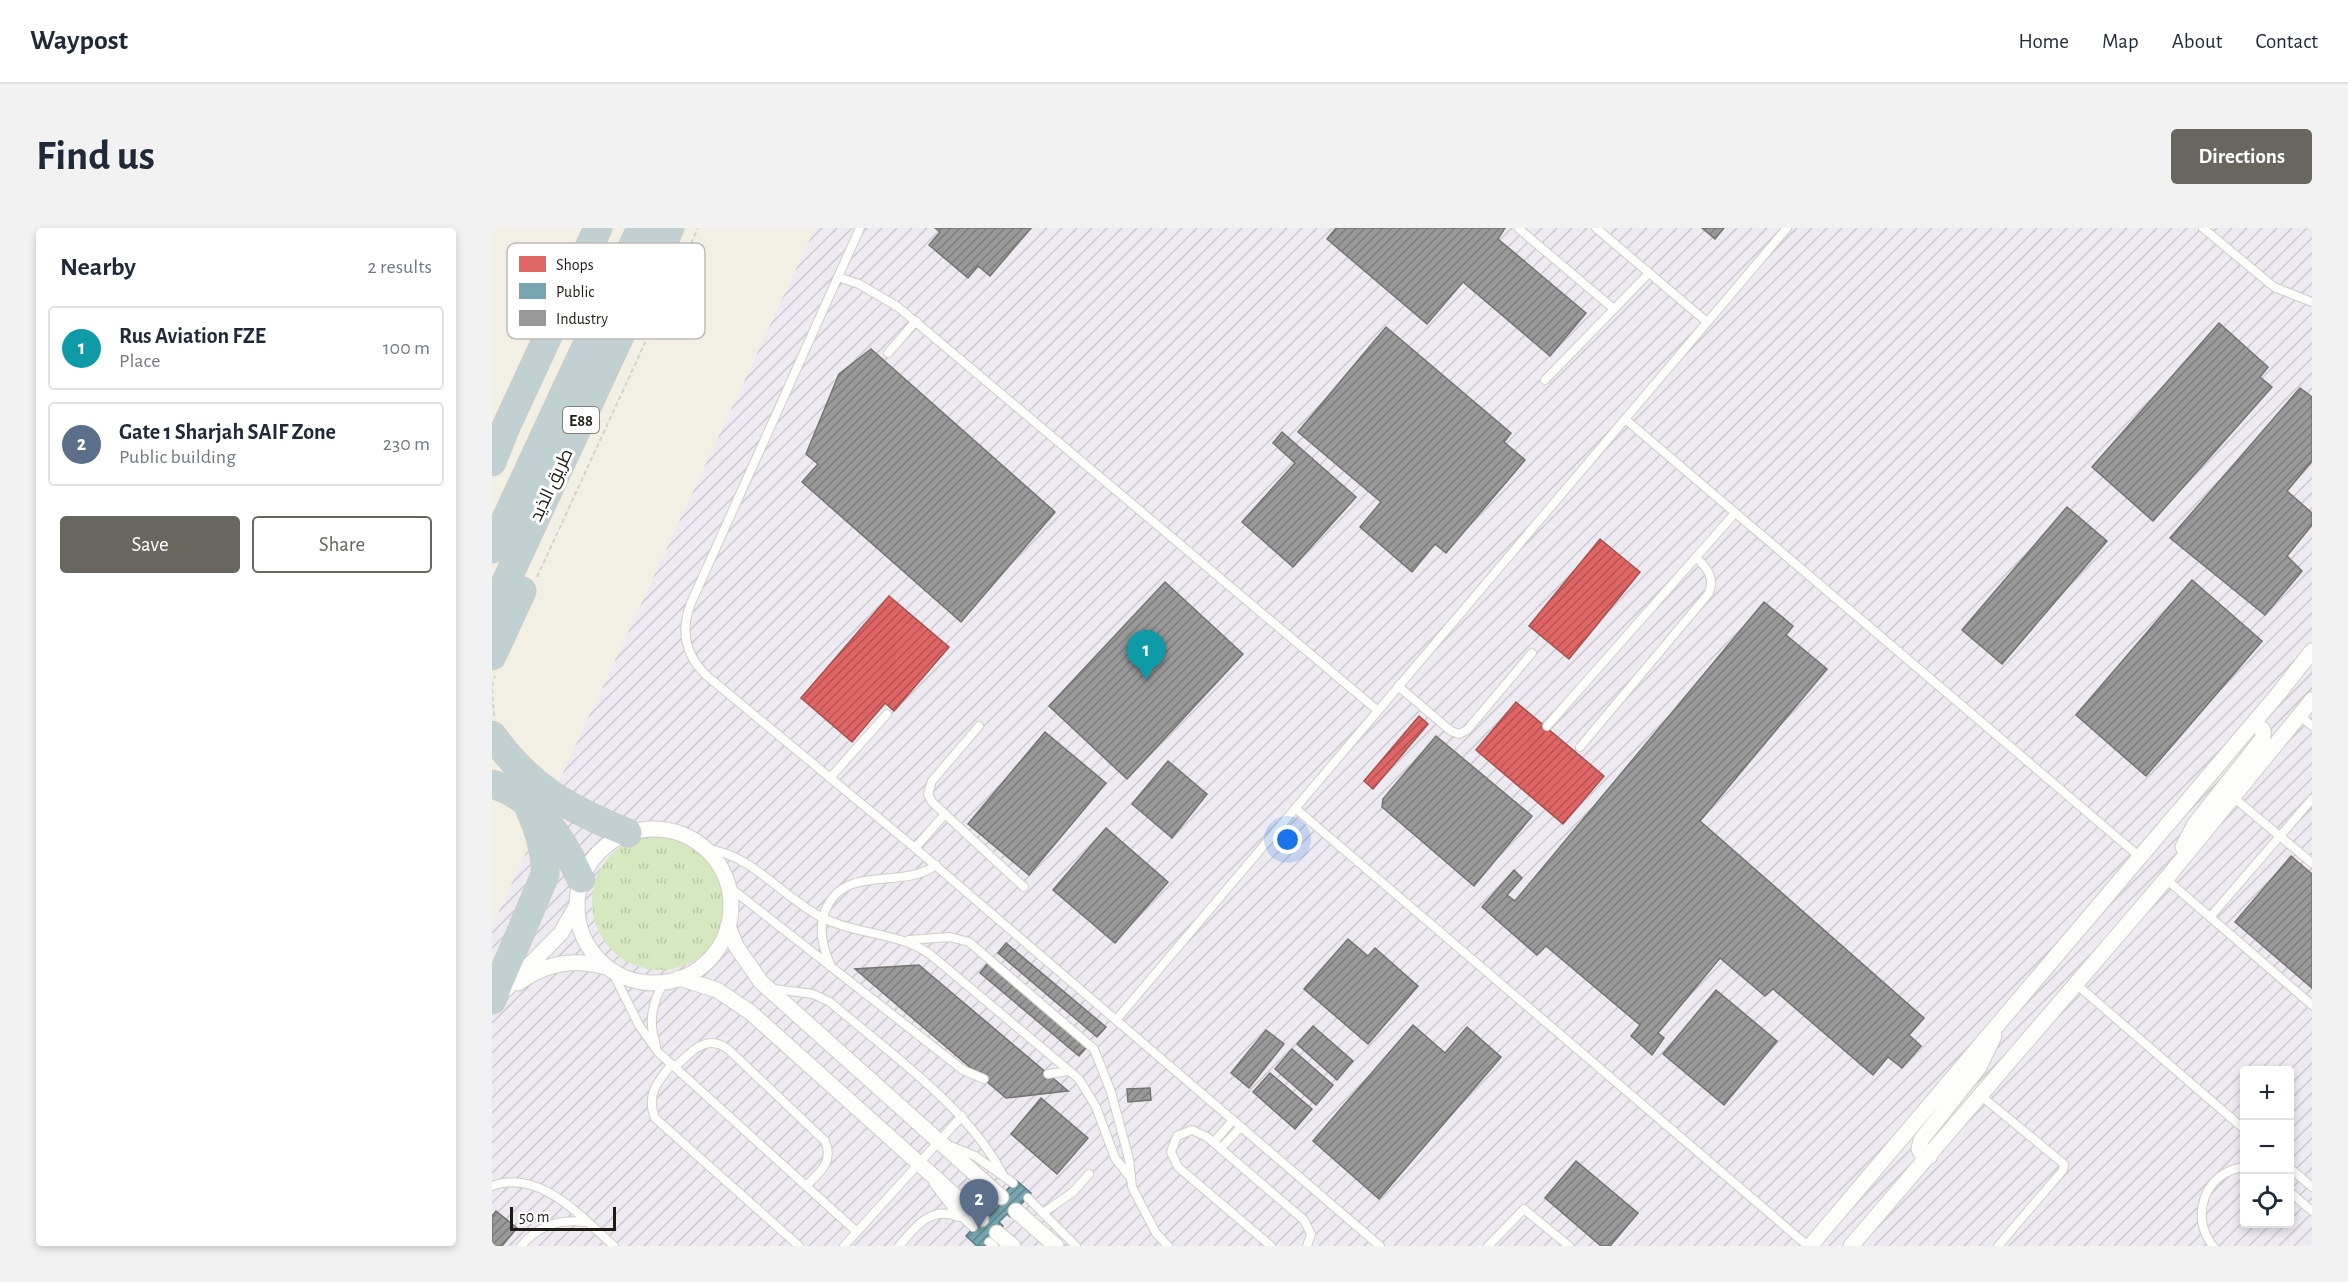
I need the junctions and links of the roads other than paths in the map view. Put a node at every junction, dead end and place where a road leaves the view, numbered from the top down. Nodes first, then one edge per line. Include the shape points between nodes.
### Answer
1 (598, 228) edge
2 (641, 228) edge
3 (670, 228) edge
4 (861, 228) edge
5 (1596, 228) edge
6 (1787, 228) edge
7 (2203, 228) edge
8 (1519, 230) dead end
9 (591, 243) edge
10 (634, 243) edge
11 (663, 243) edge
12 (1649, 273) junction
13 (838, 277) junction
14 (2310, 300) edge
15 (1614, 309) junction
16 (916, 321) junction
17 (1707, 322) junction
18 (546, 339) edge
19 (589, 339) edge
20 (619, 339) edge
21 (888, 353) dead end
22 (1545, 380) dead end
23 (1625, 419) junction
24 (498, 440) edge
25 (492, 462) edge
26 (548, 491) junction
27 (1735, 513) junction
28 (492, 549) edge
29 (1696, 557) junction
30 (492, 612) edge
31 (2312, 651) edge
32 (1532, 653) dead end
33 (494, 662) edge
34 (1398, 686) junction
35 (2312, 700) edge
36 (1377, 710) junction
37 (887, 714) dead end
38 (2300, 716) junction
39 (2254, 723) junction
40 (979, 726) dead end
41 (1547, 726) dead end
42 (2312, 726) edge
43 (492, 735) edge
44 (1580, 747) dead end
45 (830, 778) junction
46 (492, 784) edge
47 (2234, 797) junction
48 (2312, 799) edge
49 (528, 805) junction
50 (1294, 808) junction
51 (945, 814) junction
52 (628, 833) junction
53 (2280, 836) junction
54 (915, 848) junction
55 (706, 849) junction
56 (2140, 857) junction
57 (2312, 863) edge
58 (2177, 864) junction
59 (936, 866) junction
60 (2166, 879) junction
61 (728, 886) junction
62 (1024, 887) dead end
63 (579, 892) junction
64 (2210, 917) junction
65 (823, 918) junction
66 (728, 926) junction
67 (902, 940) junction
68 (831, 967) junction
69 (610, 969) junction
70 (672, 980) junction
71 (2075, 983) junction
72 (769, 988) junction
73 (493, 1005) edge
74 (2312, 1005) edge
75 (1116, 1020) junction
76 (1998, 1025) junction
77 (658, 1052) junction
78 (673, 1066) junction
79 (1069, 1071) junction
80 (1048, 1074) dead end
81 (984, 1079) dead end
82 (1980, 1095) junction
83 (962, 1116) junction
84 (1233, 1120) junction
85 (2240, 1126) edge
86 (1241, 1127) junction
87 (939, 1141) junction
88 (1214, 1142) junction
89 (1221, 1148) junction
90 (1930, 1156) junction
91 (918, 1164) junction
92 (2240, 1169) edge
93 (2294, 1172) edge
94 (1003, 1174) junction
95 (1089, 1174) dead end
96 (1129, 1176) junction
97 (1012, 1184) dead end
98 (492, 1186) edge
99 (806, 1186) junction
100 (2312, 1187) edge
101 (2294, 1196) edge
102 (1001, 1197) dead end
103 (1028, 1198) dead end
104 (1016, 1211) dead end
105 (2312, 1211) edge
106 (1043, 1213) junction
107 (964, 1220) junction
108 (586, 1222) junction
109 (977, 1223) joint
110 (857, 1232) junction
111 (994, 1240) edge
112 (1374, 1244) edge
113 (521, 1246) edge
114 (614, 1246) edge
115 (799, 1246) edge
116 (844, 1246) edge
117 (899, 1246) edge
118 (1012, 1246) edge
119 (1056, 1246) edge
120 (1076, 1246) edge
121 (1168, 1246) edge
122 (1271, 1246) edge
123 (1307, 1246) edge
124 (1488, 1246) edge
125 (1569, 1246) edge
126 (1809, 1246) edge
127 (1851, 1246) edge
128 (1998, 1246) edge
129 (2213, 1246) edge

1 - 9 highway
2 - 10 highway, طريق الذيد / E88
3 - 11 highway, طريق الذيد / E88
4 - 13 lane
5 - 12 lane
6 - 17 lane
7 - 14 lane via 2274,287
8 - 15 lane
12 - 15 lane
12 - 17 lane
13 - 16 lane via 880,295
13 - 45 lane via 691,603 684,629 697,666
15 - 22 lane
16 - 21 lane
16 - 36 lane
17 - 23 lane
18 - 24 highway
19 - 28 highway, طريق الذيد / E88
20 - 26 highway, طريق الذيد / E88
23 - 27 lane
23 - 34 lane
24 - 25 highway
26 - 30 highway, طريق الذيد / E88
26 - 33 highway via 541,547
27 - 29 lane
27 - 56 lane
29 - 41 lane
29 - 44 lane via 1710,572 1709,593
31 - 39 street
32 - 34 lane via 1467,730 1459,734
34 - 36 lane
35 - 38 street
36 - 50 lane
37 - 45 lane
38 - 42 lane
38 - 47 street
39 - 56 street
39 - 58 street via 2263,730 2263,738 2195,824
40 - 51 lane via 929,785 929,799
43 - 52 highway via 539,787 581,814
45 - 54 lane
46 - 49 highway
47 - 53 lane
47 - 58 street
48 - 53 lane
49 - 63 highway via 558,837
49 - 73 highway via 542,838 545,875
50 - 75 lane
50 - 126 lane
51 - 54 lane
51 - 62 lane
52 - 55 street via 669,830
52 - 63 street via 599,851
53 - 57 lane
53 - 64 lane
54 - 59 lane
55 - 61 street
55 - 65 lane via 742,859
56 - 76 street
58 - 60 street
59 - 65 lane via 916,875 855,882 829,902
59 - 75 lane
60 - 64 lane
60 - 71 street
61 - 66 street
61 - 68 lane
63 - 69 street via 585,940
63 - 73 street via 561,933 518,973
64 - 74 lane
65 - 67 lane
65 - 68 lane via 824,952
66 - 70 street via 715,952 693,972
66 - 72 street via 747,965
67 - 79 lane via 931,955
67 - 96 lane via 950,937 969,942 1087,1041 1099,1058 1112,1092 1129,1159
68 - 81 lane via 963,1070
69 - 70 street via 637,981
69 - 73 street via 570,962 552,965 519,982
69 - 77 lane
70 - 77 lane via 655,998 651,1016
70 - 91 street via 717,990 750,1012
71 - 82 street
71 - 85 lane
72 - 83 lane via 813,994 831,1002
72 - 87 street
75 - 84 lane
76 - 90 street via 1979,1067 1921,1140 1919,1149
76 - 126 street
77 - 78 lane
78 - 99 lane
78 - 99 lane via 701,1044 716,1043 729,1050 825,1141 827,1163
78 - 115 lane via 654,1088 651,1098 655,1118
79 - 80 lane
79 - 96 lane via 1087,1089 1115,1158
82 - 90 street
82 - 128 lane via 2064,1164
83 - 87 lane
83 - 94 lane via 985,1143
84 - 86 lane
84 - 88 lane
86 - 89 lane
86 - 112 lane
87 - 91 lane
87 - 94 lane via 975,1156
87 - 102 street
88 - 89 lane
88 - 122 lane via 1200,1132 1184,1132 1172,1144 1173,1160
89 - 123 lane via 1304,1220 1311,1234
90 - 127 street
91 - 107 lane
91 - 109 street
91 - 110 lane
92 - 129 lane via 2221,1176 2204,1197 2202,1224
93 - 100 lane
94 - 97 lane
95 - 106 lane via 1073,1192
96 - 121 lane via 1143,1211
98 - 108 lane via 519,1183 542,1188
99 - 110 lane
101 - 105 lane
103 - 106 lane
104 - 119 street
106 - 120 lane
107 - 109 lane
107 - 117 lane via 952,1214 928,1217
108 - 113 lane via 553,1222
108 - 114 lane
110 - 116 lane
111 - 118 street
124 - 125 lane via 1524,1209

